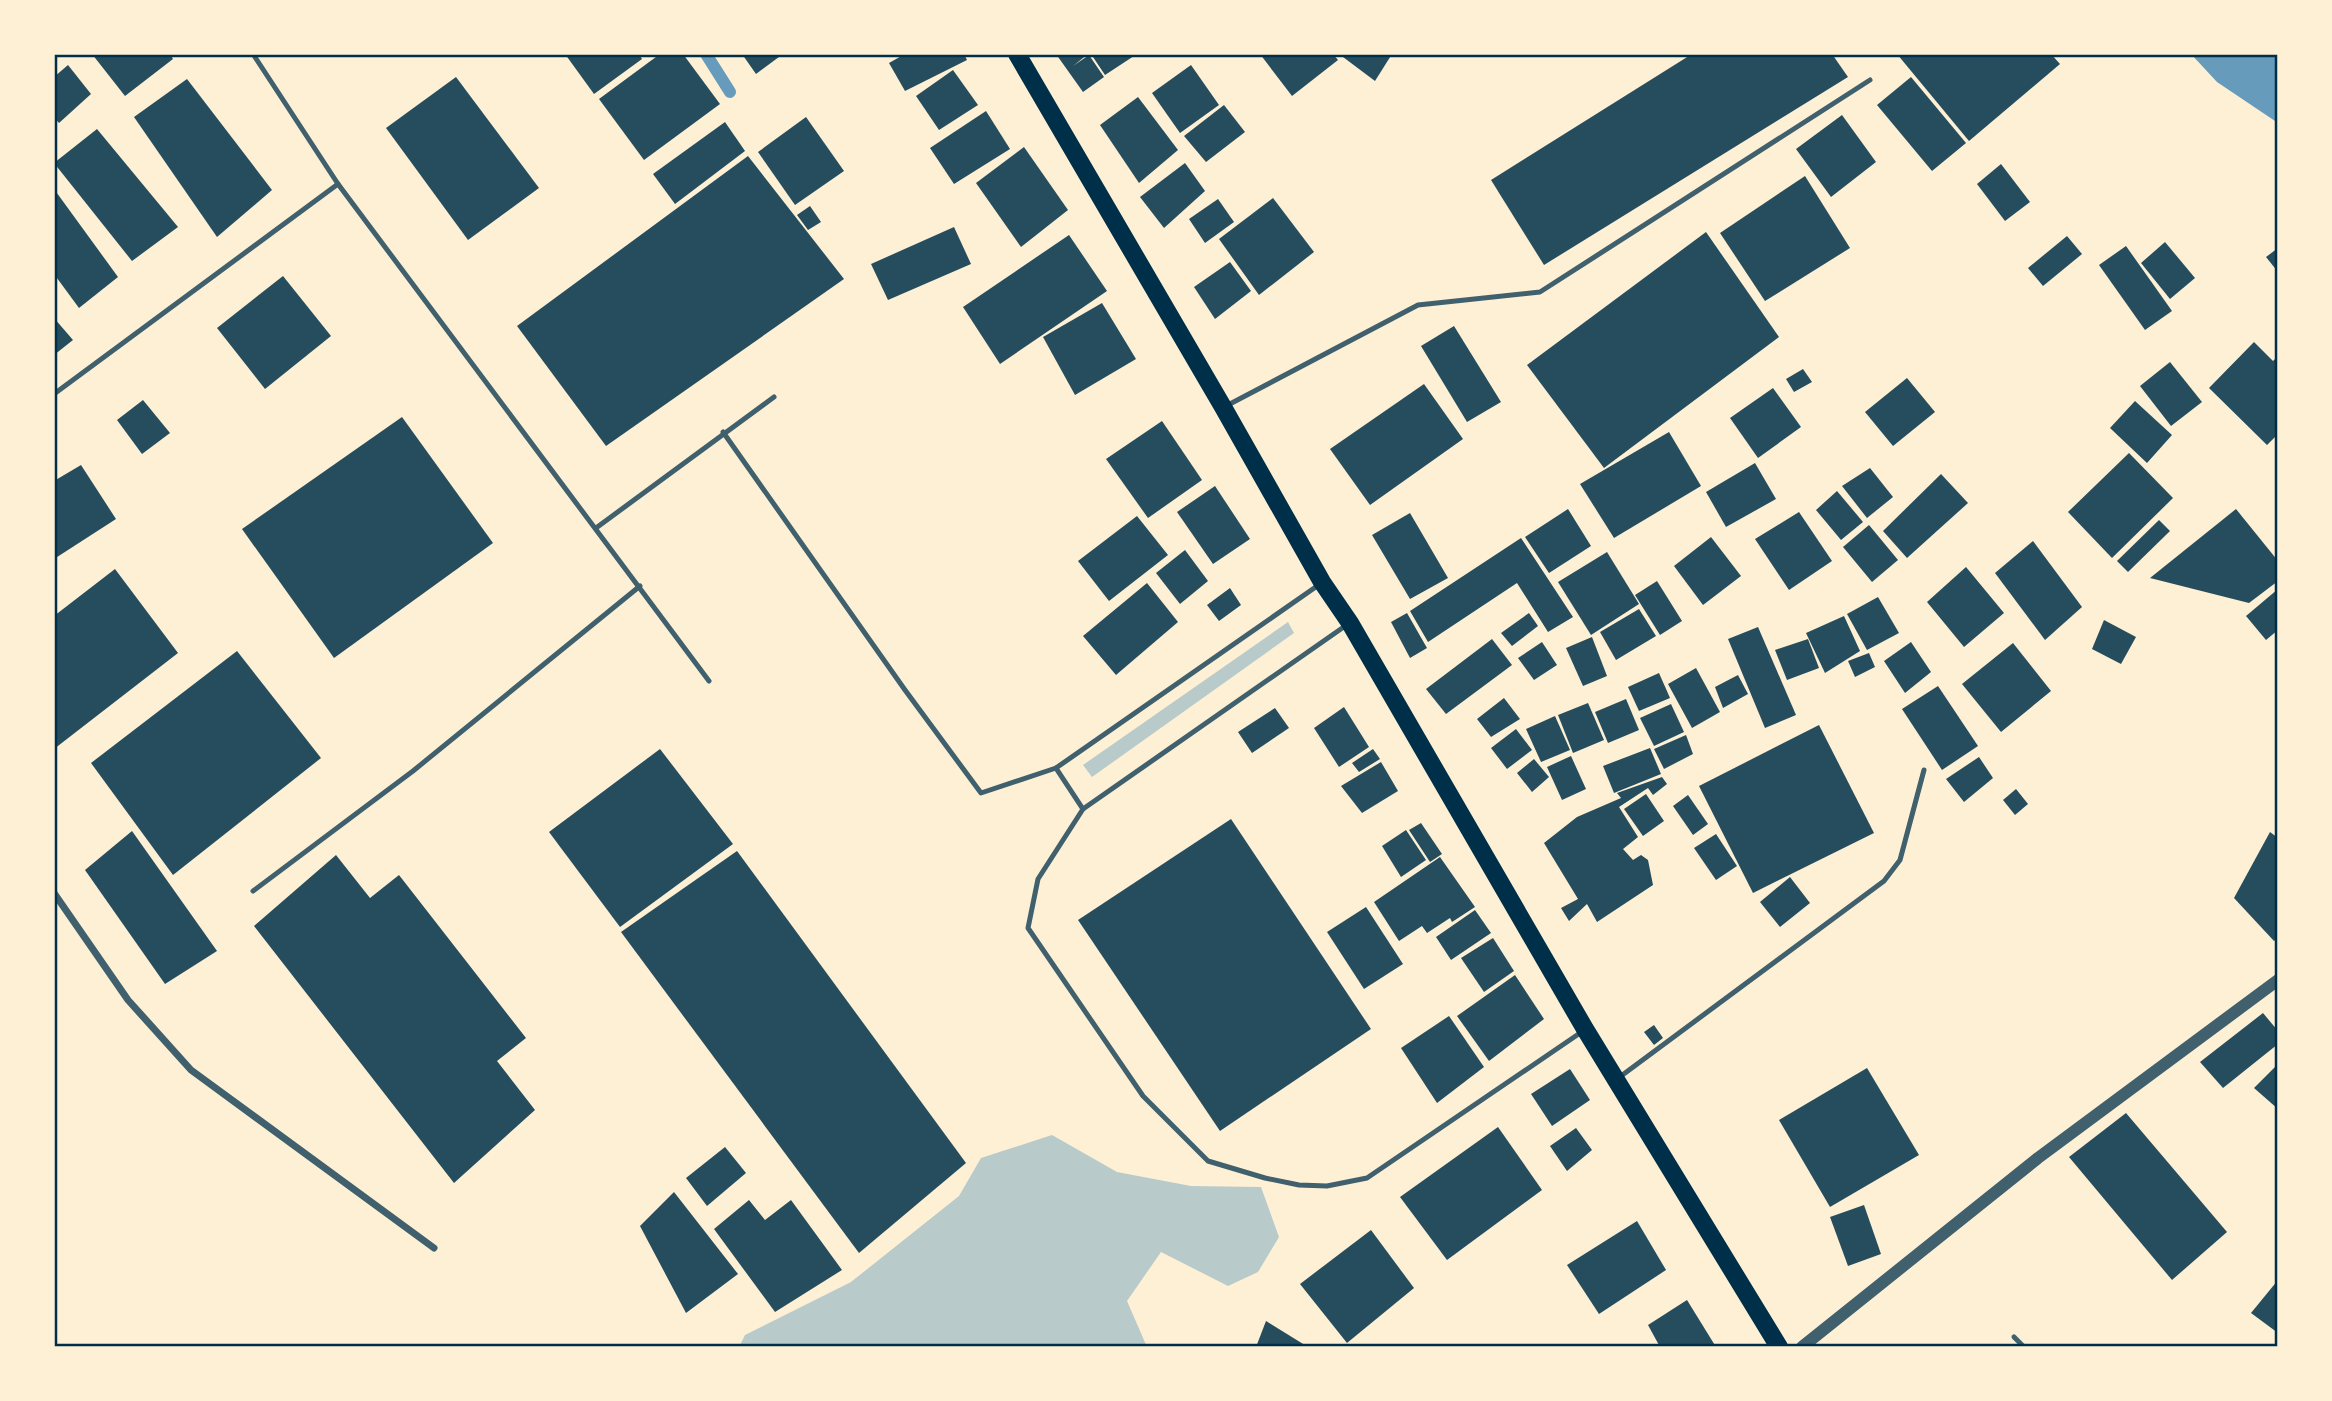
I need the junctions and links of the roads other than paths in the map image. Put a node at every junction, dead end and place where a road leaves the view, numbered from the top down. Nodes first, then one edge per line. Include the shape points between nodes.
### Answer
1 (253, 54) edge
2 (1017, 54) edge
3 (1870, 80) dead end
4 (338, 184) junction
5 (54, 394) edge
6 (774, 397) dead end
7 (1223, 407) junction
8 (723, 432) junction
9 (596, 528) junction
10 (1322, 582) junction
11 (640, 586) junction
12 (1350, 623) junction
13 (709, 681) dead end
14 (1056, 768) junction
15 (1924, 770) dead end
16 (1083, 809) junction
17 (253, 891) dead end
18 (54, 893) edge
19 (2278, 980) edge
20 (1585, 1029) junction
21 (1616, 1080) junction
22 (434, 1248) dead end
23 (2014, 1337) dead end
24 (1779, 1347) edge
25 (1802, 1347) edge
26 (2024, 1347) edge

1 - 4 lane
2 - 7 main road
3 - 7 lane via 1539,292 1418,305
4 - 5 lane
4 - 9 lane
6 - 8 lane
7 - 10 main road
8 - 9 lane
8 - 14 lane via 981,793
9 - 11 lane
10 - 12 main road
10 - 14 lane
11 - 13 lane
11 - 17 lane via 413,771
12 - 16 lane
12 - 20 main road
14 - 16 lane
15 - 21 lane via 1900,860 1884,881
16 - 20 lane via 1038,879 1028,928 1143,1096 1208,1161 1299,1185 1327,1186 1367,1178
18 - 22 street via 128,1000 191,1070
19 - 25 street via 2038,1158
20 - 21 main road
21 - 24 main road
23 - 26 lane

